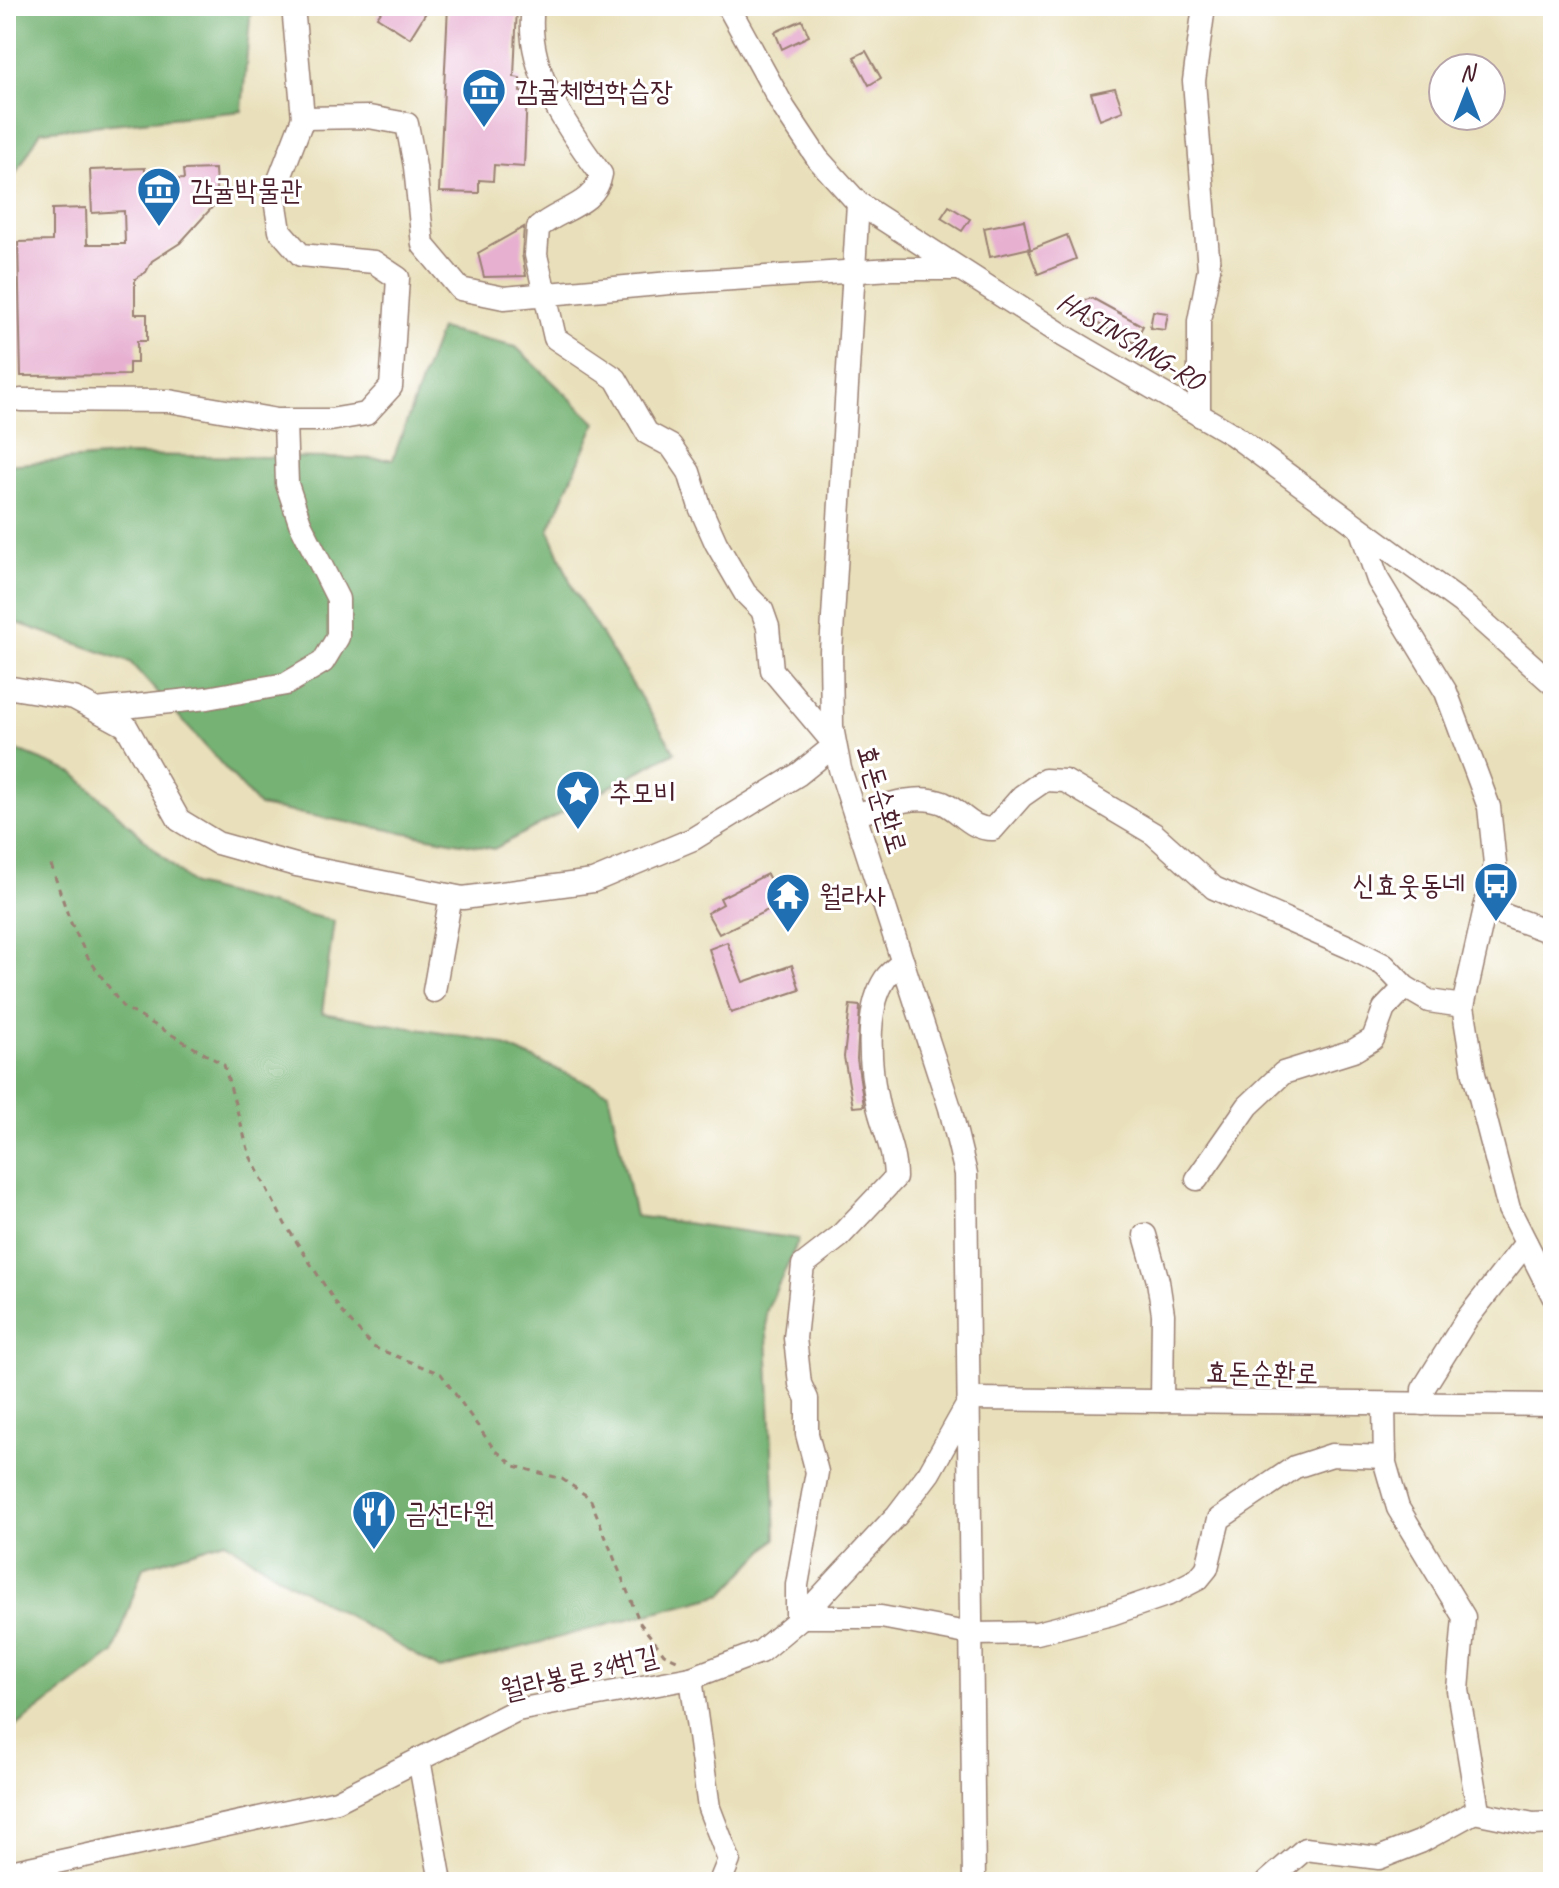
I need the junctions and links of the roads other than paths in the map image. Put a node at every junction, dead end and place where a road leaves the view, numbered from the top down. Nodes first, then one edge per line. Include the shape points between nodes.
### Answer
1 (293, 6) edge
2 (533, 6) edge
3 (728, 6) edge
4 (1204, 6) edge
5 (303, 118) junction
6 (858, 203) junction
7 (959, 269) junction
8 (855, 272) junction
9 (546, 295) junction
10 (21, 400) dead end
11 (1199, 415) junction
12 (285, 420) junction
13 (1361, 531) junction
14 (1553, 684) edge
15 (6, 687) edge
16 (96, 710) junction
17 (835, 745) junction
18 (855, 815) junction
19 (451, 896) junction
20 (1485, 908) junction
21 (1553, 933) edge
22 (903, 962) junction
23 (1405, 987) junction
24 (434, 991) dead end
25 (1463, 1006) junction
26 (1197, 1179) dead end
27 (1145, 1235) dead end
28 (1526, 1243) junction
29 (1553, 1296) edge
30 (970, 1399) junction
31 (1162, 1401) junction
32 (1384, 1404) junction
33 (1423, 1404) junction
34 (1553, 1405) edge
35 (1385, 1457) junction
36 (800, 1619) junction
37 (972, 1634) junction
38 (685, 1669) junction
39 (419, 1759) junction
40 (1476, 1811) junction
41 (1553, 1823) edge
42 (6, 1873) edge
43 (441, 1882) edge
44 (720, 1882) edge
45 (974, 1882) edge
46 (1267, 1882) edge

1 - 5 street
2 - 9 street via 530,23 537,63 569,131 601,174 596,190 581,203 538,228 536,255
3 - 6 street, HASINSANG-RO via 784,108 818,159
4 - 11 street via 1194,81 1209,269 1199,321
5 - 9 street via 369,117 407,124 423,245 460,289 504,298
5 - 12 street via 274,193 280,231 301,255 374,262 398,278 391,387 366,414
6 - 7 street, HASINSANG-RO
6 - 8 street, 효돈순환로
7 - 8 street
7 - 11 street, HASINSANG-RO
8 - 9 street
8 - 17 street, 효돈순환로 via 831,651
9 - 17 street via 555,338 616,379 647,433 671,446 689,472 716,543 745,593 762,610 772,670
10 - 12 street via 169,401
11 - 13 street, HASINSANG-RO
12 - 16 street via 287,484 338,599 338,637 323,662 286,684
13 - 14 street, HASINSANG-RO via 1462,603
13 - 20 street via 1378,580 1446,692 1489,807 1495,864
15 - 16 street via 74,698
16 - 19 street via 126,726 179,820 217,843 296,865
17 - 18 street, 효돈순환로
17 - 19 street via 799,774 693,839 593,881
18 - 22 street, 효돈순환로
18 - 23 street via 925,799 944,803 982,829 993,829 1022,796 1045,780 1065,781 1154,834 1214,888 1373,959
19 - 24 street
20 - 21 street
20 - 25 street
22 - 30 street, 효돈순환로 via 966,1174
22 - 36 street via 885,978 875,1001 870,1055 878,1107 895,1157 895,1178 839,1237 803,1265 800,1284 795,1338 817,1472 797,1585
23 - 25 street via 1429,1001
23 - 26 street via 1384,1009 1373,1039 1274,1081 1248,1106
25 - 28 street via 1474,1074 1505,1194
27 - 31 street via 1163,1314
28 - 29 street
28 - 33 street via 1466,1320 1423,1389
30 - 31 street, 효돈순환로
30 - 36 street, 월라봉로34번길 via 929,1473 897,1515
30 - 37 street, 효돈순환로
31 - 32 street, 효돈순환로
32 - 33 street, 효돈순환로
32 - 35 street
33 - 34 street, 효돈순환로
35 - 37 street via 1332,1455 1295,1467 1219,1519 1207,1568 1169,1594 1037,1633
35 - 40 street via 1398,1508 1464,1617 1458,1690
36 - 37 street via 881,1617
36 - 38 street, 월라봉로34번길 via 760,1652
37 - 45 street, 효돈순환로
38 - 39 street, 월라봉로34번길 via 517,1710
38 - 44 street via 709,1808 729,1860
39 - 42 street, 월라봉로34번길 via 337,1801
39 - 43 street
40 - 41 street via 1533,1824
40 - 46 street via 1379,1858 1305,1849

